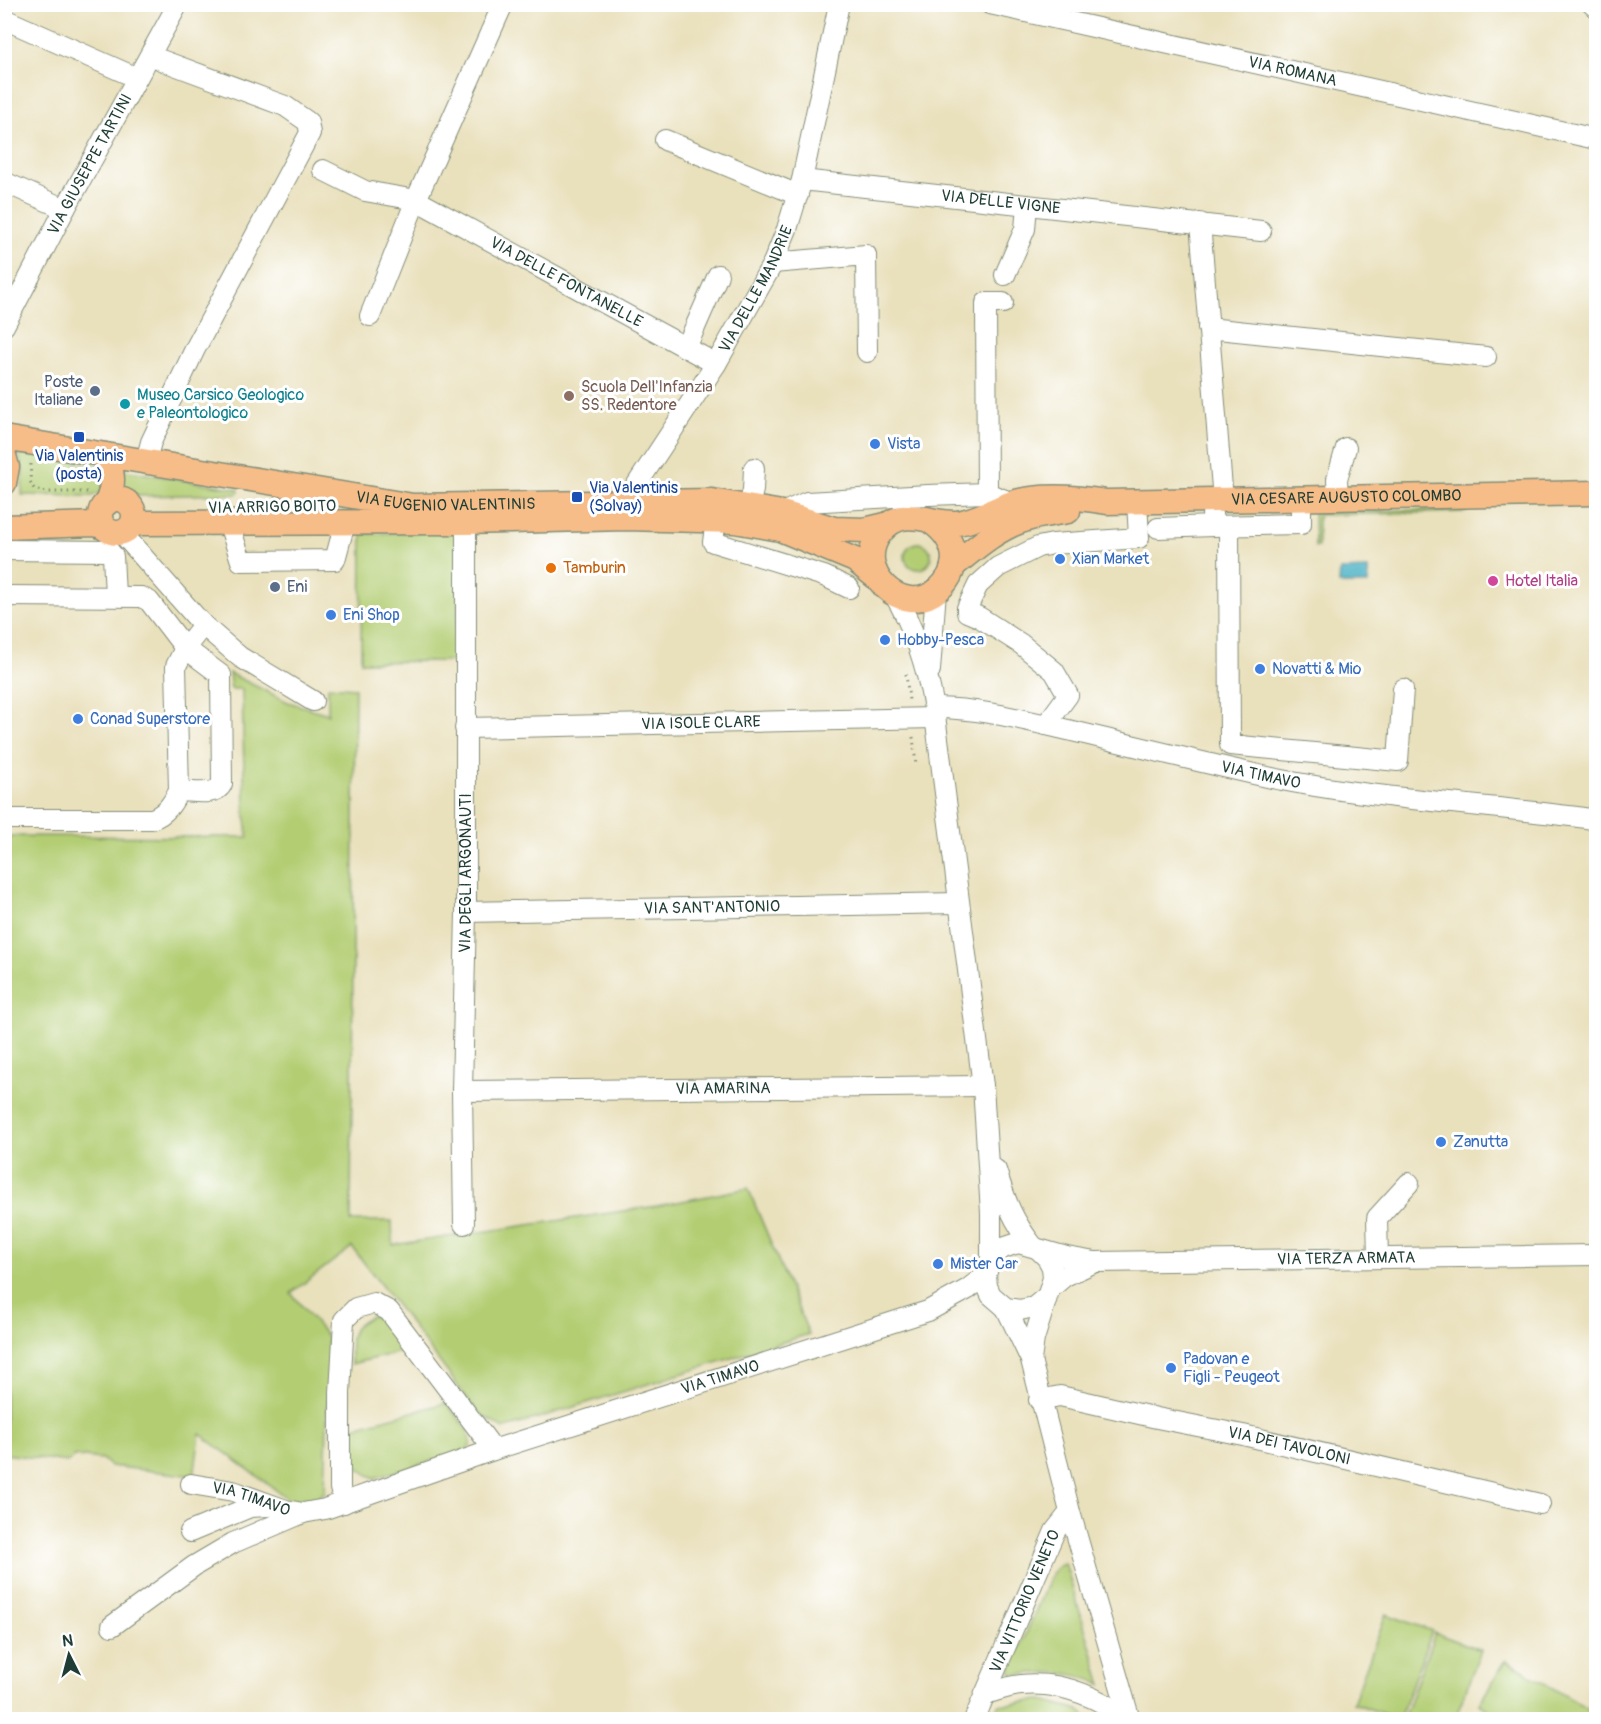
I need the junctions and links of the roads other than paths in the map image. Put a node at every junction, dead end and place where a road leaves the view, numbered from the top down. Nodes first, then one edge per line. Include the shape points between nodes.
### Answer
1 (177, 4) edge
2 (503, 4) edge
3 (839, 4) edge
4 (1592, 4) edge
5 (995, 5) edge
6 (1596, 7) edge
7 (4, 19) edge
8 (161, 60) dead end
9 (137, 78) junction
10 (1596, 139) edge
11 (665, 140) dead end
12 (323, 170) dead end
13 (4, 183) edge
14 (800, 188) junction
15 (416, 200) junction
16 (1027, 205) junction
17 (64, 209) junction
18 (1200, 223) junction
19 (1261, 231) dead end
20 (773, 263) junction
21 (718, 275) dead end
22 (1005, 275) dead end
23 (1003, 303) dead end
24 (370, 316) dead end
25 (4, 326) edge
26 (1208, 328) junction
27 (686, 348) junction
28 (867, 352) dead end
29 (1486, 357) dead end
30 (716, 364) junction
31 (4, 438) edge
32 (1346, 448) dead end
33 (105, 455) junction
34 (4, 456) edge
35 (146, 461) junction
36 (754, 468) dead end
37 (4, 483) edge
38 (1592, 490) edge
39 (987, 493) junction
40 (1301, 498) junction
41 (1338, 498) junction
42 (1217, 500) junction
43 (626, 501) junction
44 (1137, 501) junction
45 (1107, 502) junction
46 (1013, 503) junction
47 (749, 506) junction
48 (4, 511) edge
49 (782, 513) junction
50 (113, 514) junction
51 (413, 514) junction
52 (927, 519) junction
53 (716, 520) junction
54 (466, 522) junction
55 (345, 523) junction
56 (229, 524) junction
57 (886, 525) junction
58 (1221, 526) junction
59 (4, 527) edge
60 (1158, 528) dead end
61 (811, 541) junction
62 (4, 550) edge
63 (953, 566) junction
64 (801, 569) junction
65 (876, 577) junction
66 (849, 588) dead end
67 (936, 591) junction
68 (894, 594) junction
69 (115, 595) junction
70 (4, 596) edge
71 (203, 625) junction
72 (185, 648) junction
73 (929, 679) junction
74 (1403, 688) dead end
75 (313, 701) dead end
76 (935, 713) junction
77 (1047, 725) junction
78 (465, 728) junction
79 (179, 791) junction
80 (4, 819) edge
81 (1592, 819) dead end
82 (958, 903) junction
83 (466, 912) junction
84 (983, 1086) junction
85 (462, 1091) junction
86 (986, 1139) junction
87 (1409, 1183) dead end
88 (464, 1224) dead end
89 (1036, 1248) junction
90 (1596, 1255) edge
91 (1378, 1258) junction
92 (1095, 1262) junction
93 (989, 1267) junction
94 (1048, 1293) junction
95 (947, 1301) junction
96 (1002, 1305) junction
97 (1030, 1360) junction
98 (1039, 1400) junction
99 (493, 1450) junction
100 (191, 1484) dead end
101 (344, 1503) junction
102 (1540, 1504) dead end
103 (271, 1506) junction
104 (1070, 1512) junction
105 (303, 1513) junction
106 (190, 1532) dead end
107 (112, 1626) dead end
108 (985, 1694) junction
109 (974, 1719) edge
110 (1130, 1719) edge

1 - 9 street, VIA GIUSEPPE TARTINI
2 - 15 street
3 - 14 street, VIA DELLE MANDRIE
4 - 6 street
5 - 10 street, VIA ROMANA
7 - 9 street
8 - 35 street via 285,106 308,122 310,133 195,349
9 - 17 street, VIA GIUSEPPE TARTINI
11 - 14 street
12 - 15 street, VIA DELLE FONTANELLE via 365,191
13 - 17 street
14 - 16 street, VIA DELLE VIGNE
14 - 20 street, VIA DELLE MANDRIE
15 - 24 street
15 - 27 street, VIA DELLE FONTANELLE
16 - 18 street, VIA DELLE VIGNE
16 - 22 street via 1025,229
17 - 25 street, VIA GIUSEPPE TARTINI
18 - 19 street, VIA DELLE VIGNE
18 - 26 street
20 - 28 street via 866,255
20 - 30 street, VIA DELLE MANDRIE
21 - 27 street
23 - 39 street via 986,303
26 - 29 street
26 - 42 street
27 - 30 street, VIA DELLE FONTANELLE
30 - 43 street, VIA DELLE MANDRIE
31 - 33 main road, VIA EUGENIO VALENTINIS
32 - 41 street via 1337,479
33 - 35 main road, VIA EUGENIO VALENTINIS
33 - 50 main road via 114,480
34 - 37 main road
35 - 51 main road, VIA EUGENIO VALENTINIS
36 - 47 street
38 - 41 main road, VIA CESARE AUGUSTO COLOMBO
39 - 46 street, VIA CESARE AUGUSTO COLOMBO
39 - 49 street, VIA CESARE AUGUSTO COLOMBO via 807,502
40 - 41 main road, VIA CESARE AUGUSTO COLOMBO
40 - 42 main road, VIA CESARE AUGUSTO COLOMBO
40 - 58 street via 1301,524
42 - 44 main road, VIA CESARE AUGUSTO COLOMBO
42 - 58 street
43 - 47 main road, VIA EUGENIO VALENTINIS via 712,501
43 - 51 main road, VIA EUGENIO VALENTINIS
44 - 45 main road, VIA CESARE AUGUSTO COLOMBO
44 - 77 street via 1138,538 1038,547 999,567 978,585 967,608 967,612 1021,644 1054,670 1068,695
45 - 46 main road, VIA CESARE AUGUSTO COLOMBO via 1047,498
45 - 63 main road, VIA CESARE AUGUSTO COLOMBO via 1021,521 984,541
46 - 52 main road, VIA CESARE AUGUSTO COLOMBO via 957,523
47 - 49 main road, VIA EUGENIO VALENTINIS
48 - 50 main road, VIA ARRIGO BOITO via 95,509
49 - 57 main road, VIA EUGENIO VALENTINIS via 834,529 865,530
50 - 51 main road, VIA ARRIGO BOITO via 138,509
50 - 56 main road, VIA ARRIGO BOITO via 140,523
50 - 59 main road, VIA ARRIGO BOITO via 96,524
50 - 71 street
51 - 54 main road, VIA EUGENIO VALENTINIS
51 - 55 main road, VIA ARRIGO BOITO
52 - 57 main road, VIA CESARE AUGUSTO COLOMBO via 906,517
52 - 63 main road via 940,526 949,538 954,551
53 - 54 main road, VIA EUGENIO VALENTINIS
53 - 61 main road, VIA EUGENIO VALENTINIS via 780,529
53 - 64 street via 713,542
54 - 78 street, VIA DEGLI ARGONAUTI
55 - 56 main road, VIA ARRIGO BOITO
55 - 56 street via 334,560 241,561
57 - 65 main road via 873,544 872,567
58 - 60 street
58 - 74 street via 1230,745 1398,760
61 - 64 street
61 - 65 main road, VIA EUGENIO VALENTINIS via 855,560
62 - 69 street via 109,551 113,556
63 - 67 main road
64 - 66 street
65 - 68 main road
67 - 68 main road via 908,599
67 - 73 street
68 - 73 street via 908,617
69 - 70 street
69 - 72 street via 149,601
71 - 72 street
71 - 75 street via 240,657
72 - 79 street via 176,666
72 - 79 street via 221,675 222,784 215,792
73 - 76 street
76 - 77 street, VIA TIMAVO via 954,708
76 - 78 street, VIA ISOLE CLARE via 911,718
76 - 82 street
77 - 81 street, VIA TIMAVO via 1335,790
78 - 83 street, VIA DEGLI ARGONAUTI
79 - 80 street via 161,816 152,819
82 - 83 street, VIA SANT'ANTONIO
82 - 84 street
83 - 85 street, VIA DEGLI ARGONAUTI
84 - 85 street, VIA AMARINA
84 - 86 street
85 - 88 street, VIA DEGLI ARGONAUTI
86 - 89 street via 1008,1209
86 - 93 street via 991,1213
87 - 91 street via 1377,1218
89 - 92 street, VIA TERZA ARMATA
89 - 93 street via 1018,1243 1003,1248
89 - 94 street via 1052,1267
90 - 91 street, VIA TERZA ARMATA
91 - 92 street, VIA TERZA ARMATA
92 - 94 street, VIA TERZA ARMATA via 1065,1276
93 - 95 street via 968,1289
93 - 96 street via 987,1286
94 - 96 street via 1034,1306 1020,1310
94 - 97 street
95 - 96 street
95 - 99 street, VIA TIMAVO via 928,1311
96 - 97 street
97 - 98 street
98 - 102 street, VIA DEI TAVOLONI via 1060,1396
98 - 104 street
99 - 101 street, VIA TIMAVO
99 - 101 street via 389,1311 374,1303 356,1308 344,1320 340,1488
100 - 103 street, VIA TIMAVO via 233,1491
101 - 105 street, VIA TIMAVO
103 - 105 street, VIA TIMAVO
103 - 106 street via 250,1507
104 - 108 street, VIA VITTORIO VENETO via 1055,1531
104 - 110 street
105 - 107 street via 233,1543 194,1566
108 - 109 street, VIA VITTORIO VENETO
108 - 110 street, VIA VITTORIO VENETO via 1020,1685 1052,1684 1075,1689

